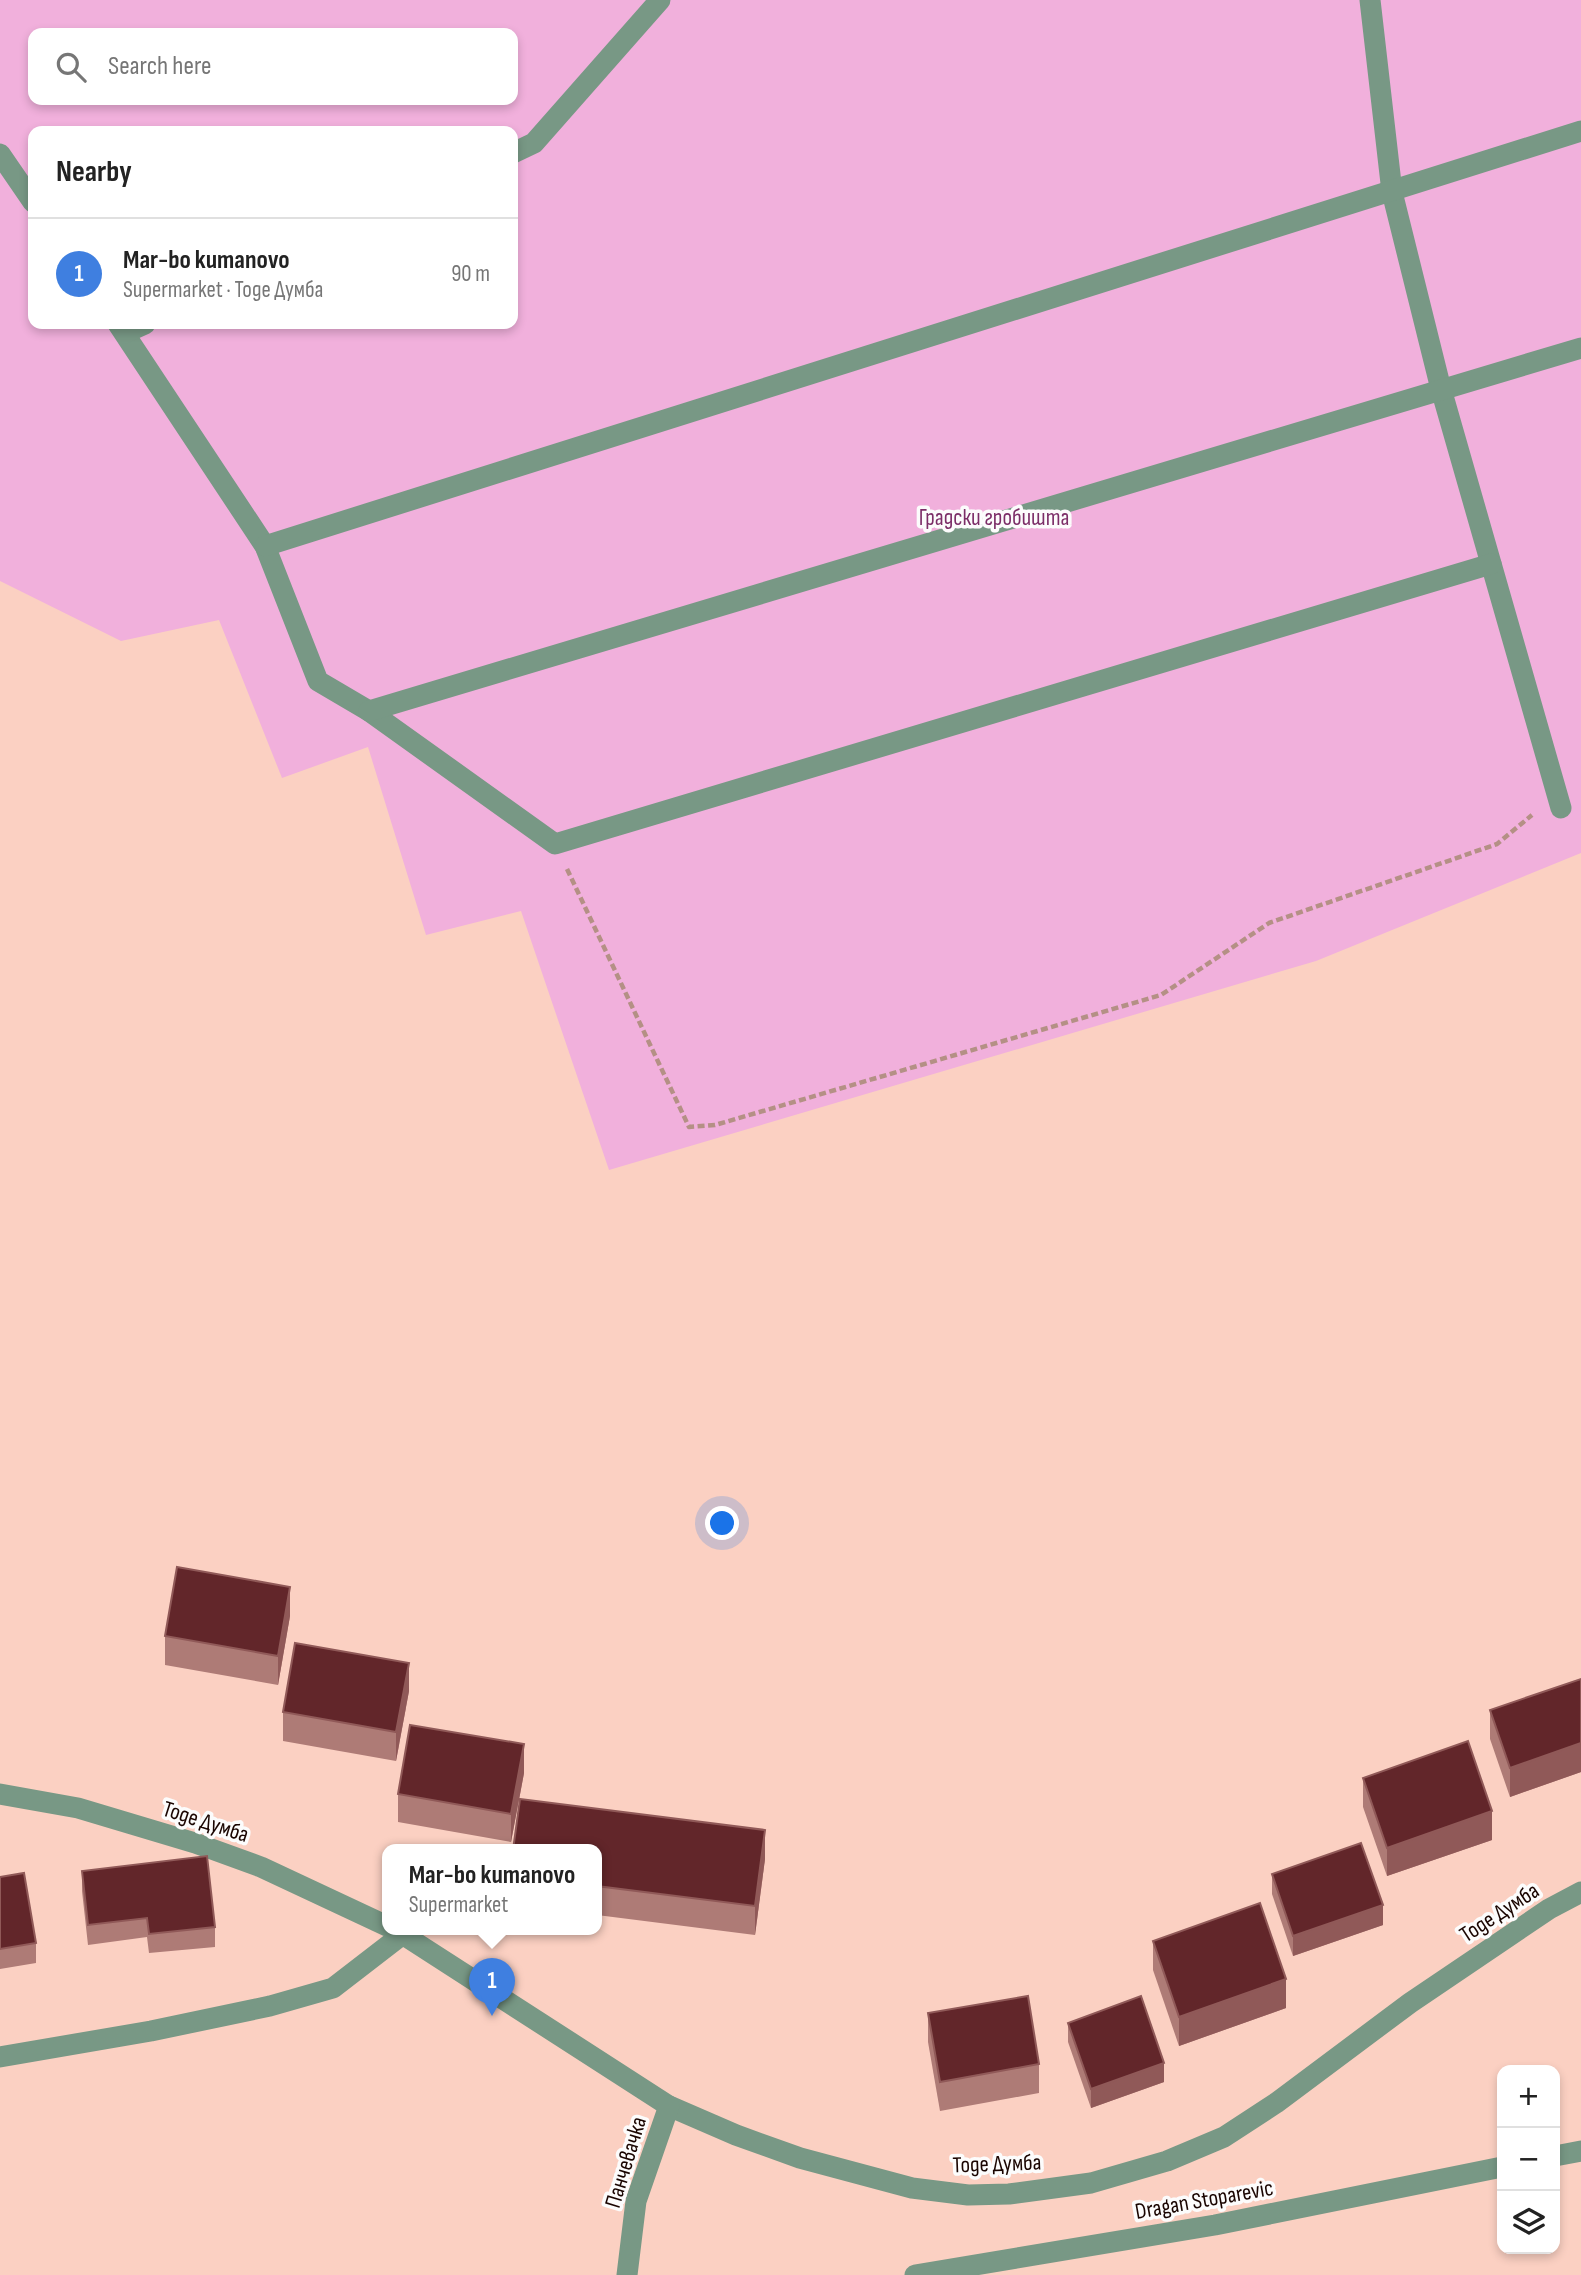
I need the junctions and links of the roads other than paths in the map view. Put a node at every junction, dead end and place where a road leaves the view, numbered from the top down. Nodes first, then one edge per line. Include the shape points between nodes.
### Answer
1 (660, 0) edge
2 (1370, 0) edge
3 (1581, 131) edge
4 (518, 151) edge
5 (0, 154) edge
6 (1392, 192) junction
7 (28, 195) edge
8 (123, 329) edge
9 (1581, 348) edge
10 (1441, 389) junction
11 (265, 546) junction
12 (1491, 564) junction
13 (369, 711) junction
14 (1561, 807) road end
15 (0, 1794) edge
16 (1581, 1892) edge
17 (382, 1923) edge
18 (391, 1935) edge
19 (404, 1935) edge
20 (0, 2057) edge
21 (669, 2106) junction
22 (1581, 2151) edge
23 (1560, 2155) edge
24 (1497, 2168) edge
25 (627, 2275) edge
26 (915, 2275) edge

1 - 4 street via 534,143
2 - 6 street
3 - 6 street
5 - 7 street
6 - 10 street
6 - 11 street
8 - 11 street
9 - 10 street
10 - 12 street
10 - 13 street
11 - 13 street via 318,681
12 - 13 street via 555,844
12 - 14 street
15 - 17 street, Тоде Думба via 78,1808 195,1843 261,1867
16 - 21 street, Тоде Думба via 1410,2003 1224,2137 1167,2161 1091,2183 1009,2194 968,2195 912,2188 800,2158
18 - 20 street via 333,1988 151,2031
19 - 21 street, Тоде Думба
21 - 25 street, Панчевачка via 636,2201
22 - 23 street
24 - 26 street, Dragan Stoparevic via 1215,2225

